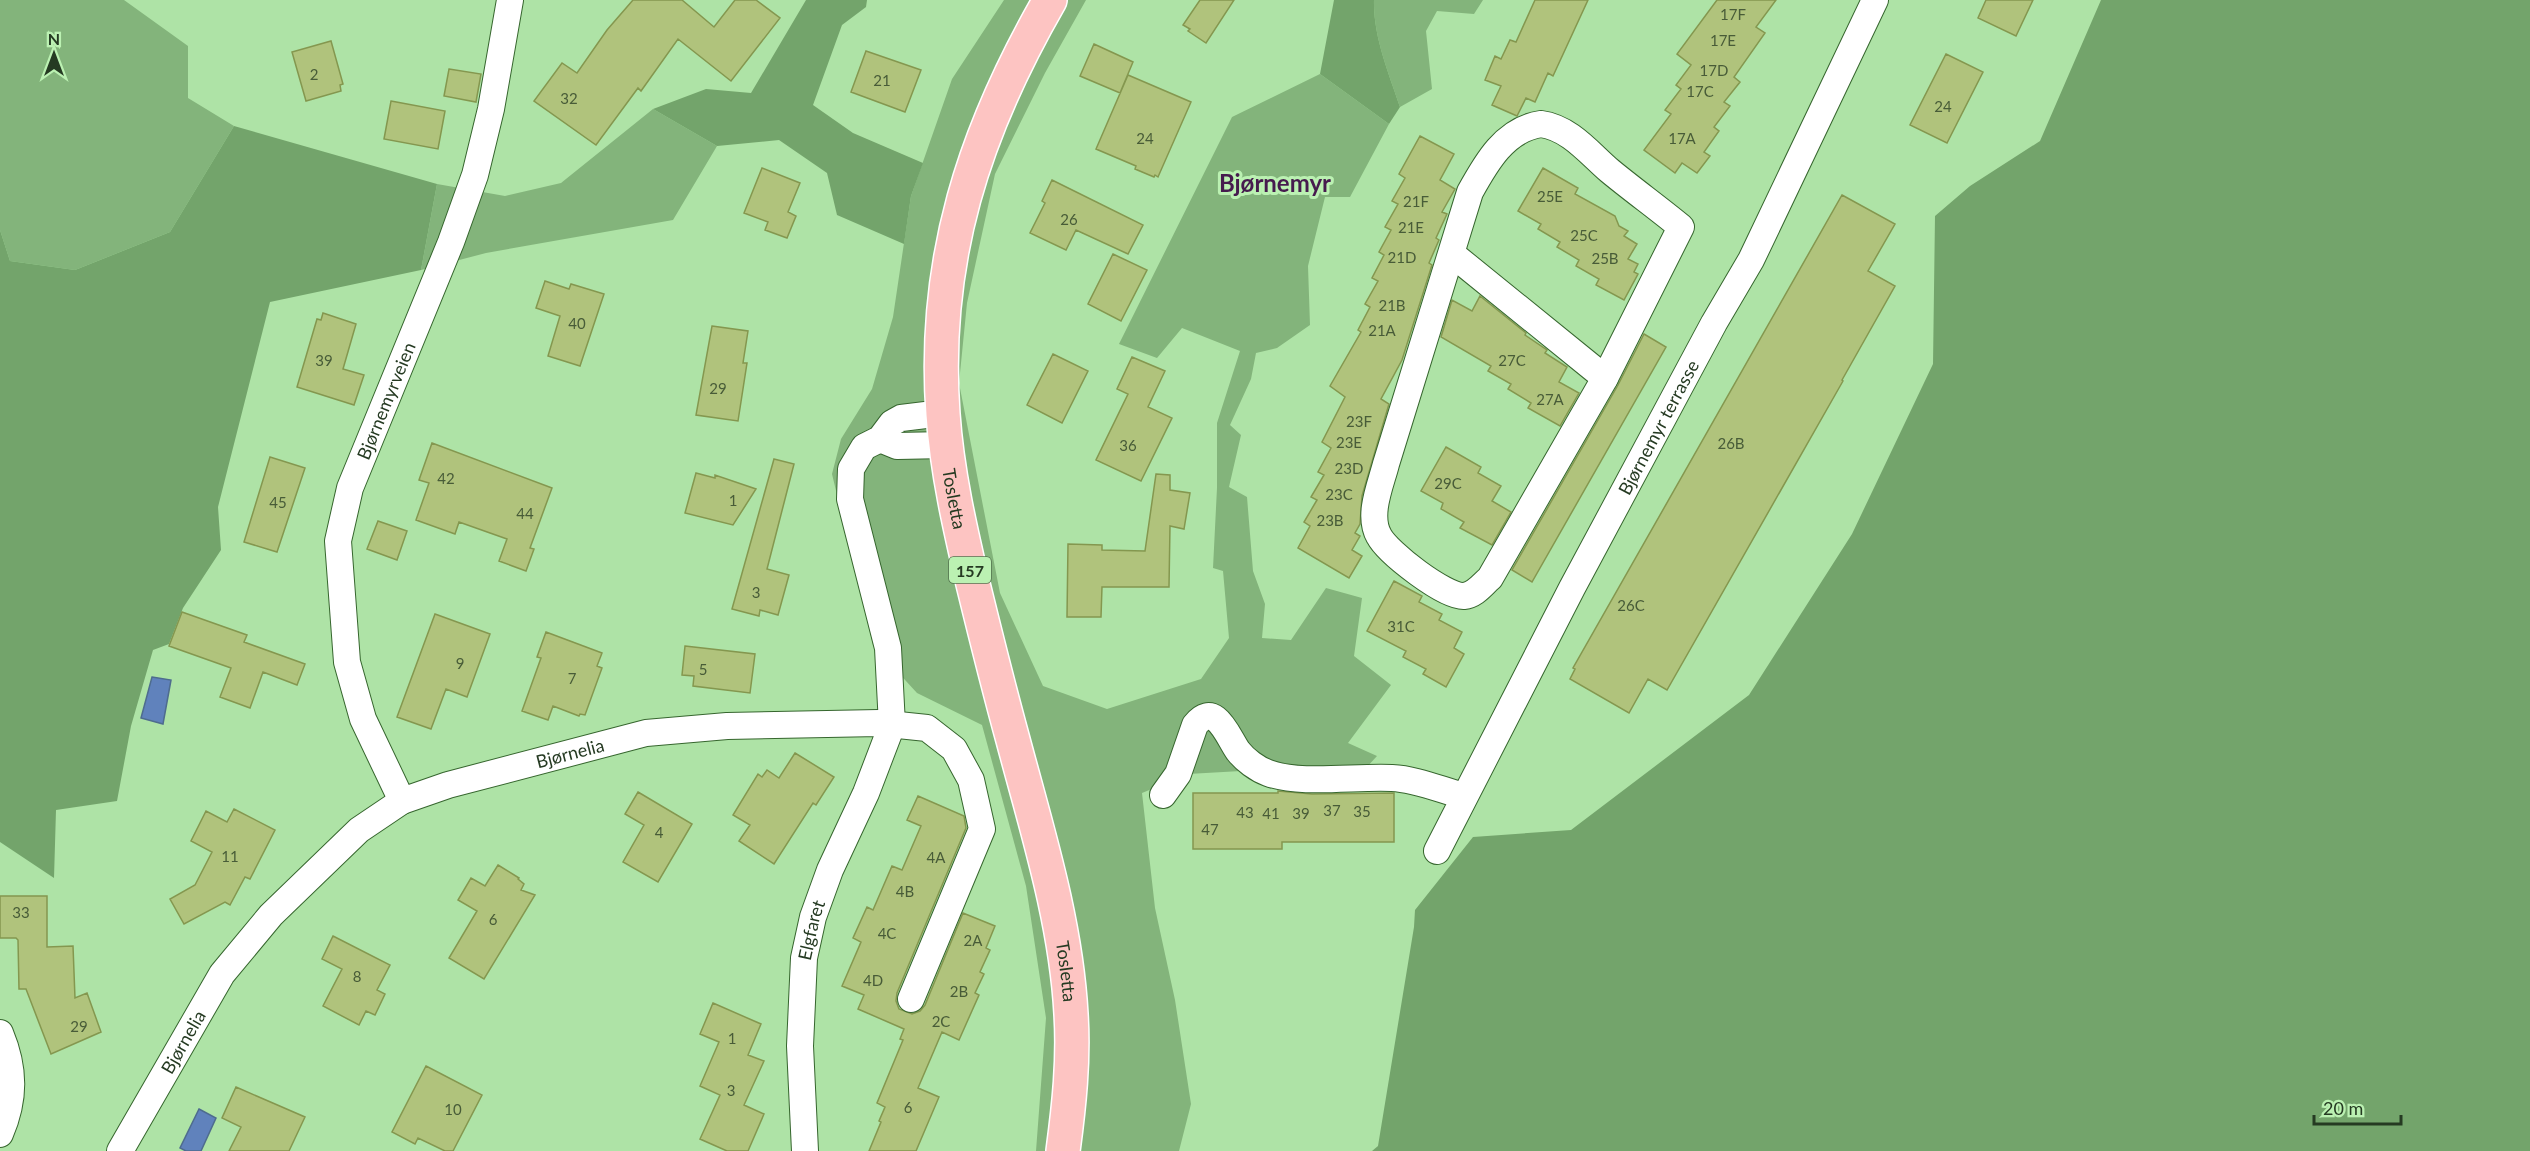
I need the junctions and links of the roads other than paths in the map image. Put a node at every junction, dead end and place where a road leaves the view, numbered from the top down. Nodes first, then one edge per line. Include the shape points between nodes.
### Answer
1 (510, 0) edge
2 (1050, 0) edge
3 (1875, 0) edge
4 (1452, 254) junction
5 (1605, 378) junction
6 (942, 413) junction
7 (880, 438) junction
8 (946, 445) junction
9 (892, 725) junction
10 (1163, 795) dead end
11 (1464, 796) junction
12 (402, 801) junction
13 (1437, 850) dead end
14 (911, 999) dead end
15 (0, 1033) edge
16 (0, 1134) edge
17 (120, 1151) edge
18 (805, 1151) edge
19 (1064, 1151) edge

1 - 12 street, Bjørnemyrveien via 475,175 350,488 338,541 346,662 363,719
2 - 6 main road, Tosletta / 157 via 999,97 972,169 957,226 943,311
3 - 11 street, Bjørnemyr terrasse via 1751,260 1708,333
4 - 5 street
4 - 5 street via 1470,192 1508,139 1518,131 1541,124 1552,125 1578,141 1681,227
4 - 5 street via 1375,509 1378,535 1395,554 1452,595 1475,592 1490,578
6 - 7 street via 901,418
6 - 8 main road, Tosletta / 157
7 - 8 street via 897,446
7 - 9 street via 857,456 849,484 856,527 888,648
8 - 19 main road, Tosletta / 157 via 958,518 990,655 1064,950 1071,1056
9 - 12 street, Bjørnelia via 828,722 646,733 448,785
9 - 14 street, Bjørnelia via 927,728 954,749 971,780 982,829
9 - 18 street, Elgfaret via 830,870 804,958 800,1046
10 - 11 street via 1178,774 1195,725 1207,716 1216,718 1244,757 1268,773 1288,777 1394,778
11 - 13 street, Bjørnemyr terrasse
12 - 17 street, Bjørnelia via 359,830 271,915 222,975
15 - 16 street via 13,1093

